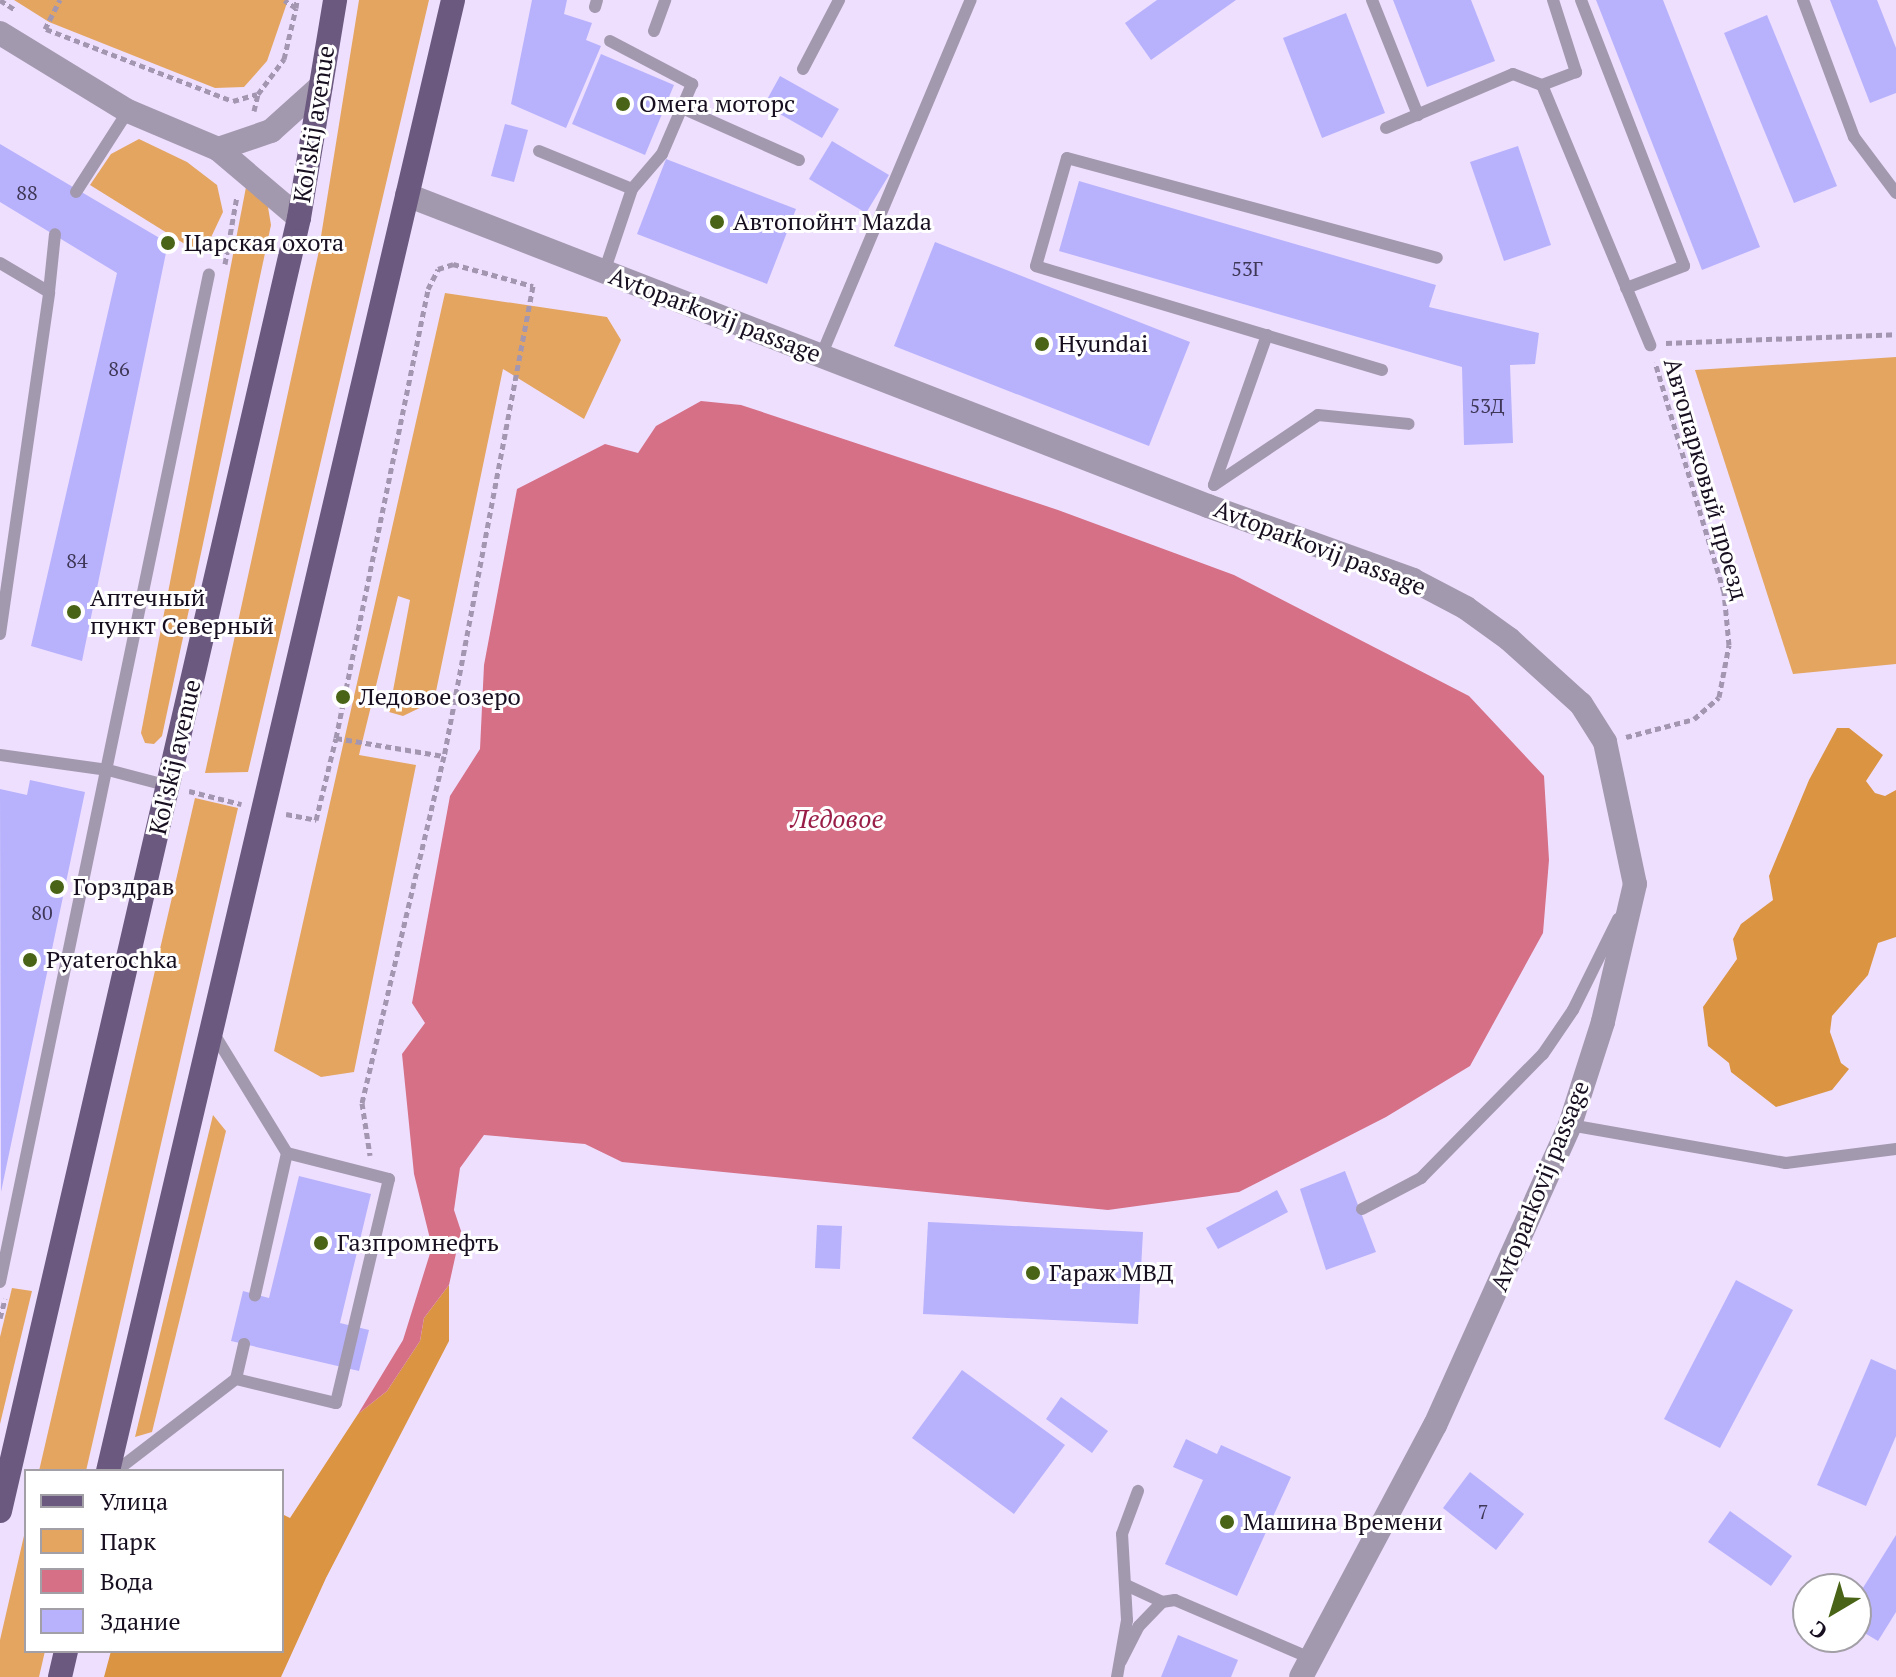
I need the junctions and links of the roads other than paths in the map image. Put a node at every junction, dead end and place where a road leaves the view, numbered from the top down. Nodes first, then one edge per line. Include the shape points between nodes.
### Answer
1 (335, 0) edge
2 (453, 0) edge
3 (665, 0) edge
4 (839, 0) edge
5 (971, 0) edge
6 (1372, 0) edge
7 (1553, 0) edge
8 (1581, 0) edge
9 (1803, 0) edge
10 (654, 31) dead end
11 (0, 33) edge
12 (610, 41) dead end
13 (803, 69) dead end
14 (1542, 85) junction
15 (321, 86) junction
16 (682, 108) junction
17 (128, 111) junction
18 (1418, 115) junction
19 (1386, 128) dead end
20 (218, 149) junction
21 (539, 151) dead end
22 (799, 160) dead end
23 (632, 189) junction
24 (76, 192) dead end
25 (1896, 193) edge
26 (407, 195) junction
27 (299, 218) junction
28 (55, 234) dead end
29 (1437, 258) dead end
30 (0, 263) edge
31 (604, 272) junction
32 (209, 274) dead end
33 (1626, 288) junction
34 (49, 292) junction
35 (1267, 335) junction
36 (1650, 345) road end
37 (821, 356) junction
38 (1382, 370) dead end
39 (1409, 424) dead end
40 (1211, 496) junction
41 (0, 634) edge
42 (0, 755) edge
43 (108, 770) junction
44 (169, 786) junction
45 (1635, 884) junction
46 (213, 1032) junction
47 (1570, 1125) junction
48 (1896, 1149) edge
49 (287, 1153) junction
50 (1362, 1209) dead end
51 (4, 1250) edge
52 (0, 1282) edge
53 (255, 1295) dead end
54 (244, 1344) dead end
55 (236, 1379) junction
56 (108, 1469) edge
57 (119, 1469) edge
58 (1138, 1491) dead end
59 (0, 1511) edge
60 (1126, 1585) junction
61 (1162, 1602) junction
62 (66, 1653) edge
63 (1121, 1661) junction
64 (1306, 1667) edge
65 (60, 1677) edge
66 (1117, 1677) edge

1 - 15 main road, Kol'skij avenue
2 - 26 main road
3 - 10 lane
4 - 13 lane
5 - 37 lane
6 - 18 lane
7 - 14 lane via 1576,72
8 - 33 lane via 1684,266
9 - 25 lane via 1854,137
11 - 17 street
12 - 16 lane via 692,84
14 - 18 lane via 1513,74
14 - 33 lane
15 - 20 street via 271,131
15 - 27 main road, Kol'skij avenue
16 - 22 lane
16 - 23 lane via 662,154
17 - 20 street
17 - 24 lane
18 - 19 lane
20 - 27 street
21 - 23 lane
23 - 31 lane
26 - 31 street, Avtoparkovij passage
26 - 46 main road
27 - 44 main road, Kol'skij avenue
28 - 34 lane
29 - 35 lane via 1067,158 1036,266
30 - 34 lane
31 - 37 street, Avtoparkovij passage
32 - 43 lane
33 - 36 lane
34 - 41 lane
35 - 38 lane
35 - 40 lane
37 - 40 street, Avtoparkovij passage
39 - 40 lane via 1318,415
40 - 45 street, Avtoparkovij passage via 1413,580 1466,608 1581,704 1605,742
42 - 43 lane
43 - 44 lane
43 - 51 lane
44 - 59 main road, Kol'skij avenue
45 - 47 street, Avtoparkovij passage via 1603,1022
45 - 50 lane via 1573,1010 1543,1054 1421,1178
46 - 49 lane
46 - 56 main road
47 - 48 lane via 1786,1163
47 - 64 street, Avtoparkovij passage via 1435,1425
49 - 53 lane
49 - 55 lane via 389,1179 336,1403
51 - 52 lane
54 - 55 lane
55 - 57 lane
58 - 60 lane via 1122,1534
60 - 61 lane
60 - 63 lane
61 - 63 lane via 1139,1626
61 - 64 lane via 1201,1608
62 - 65 main road
63 - 66 lane

